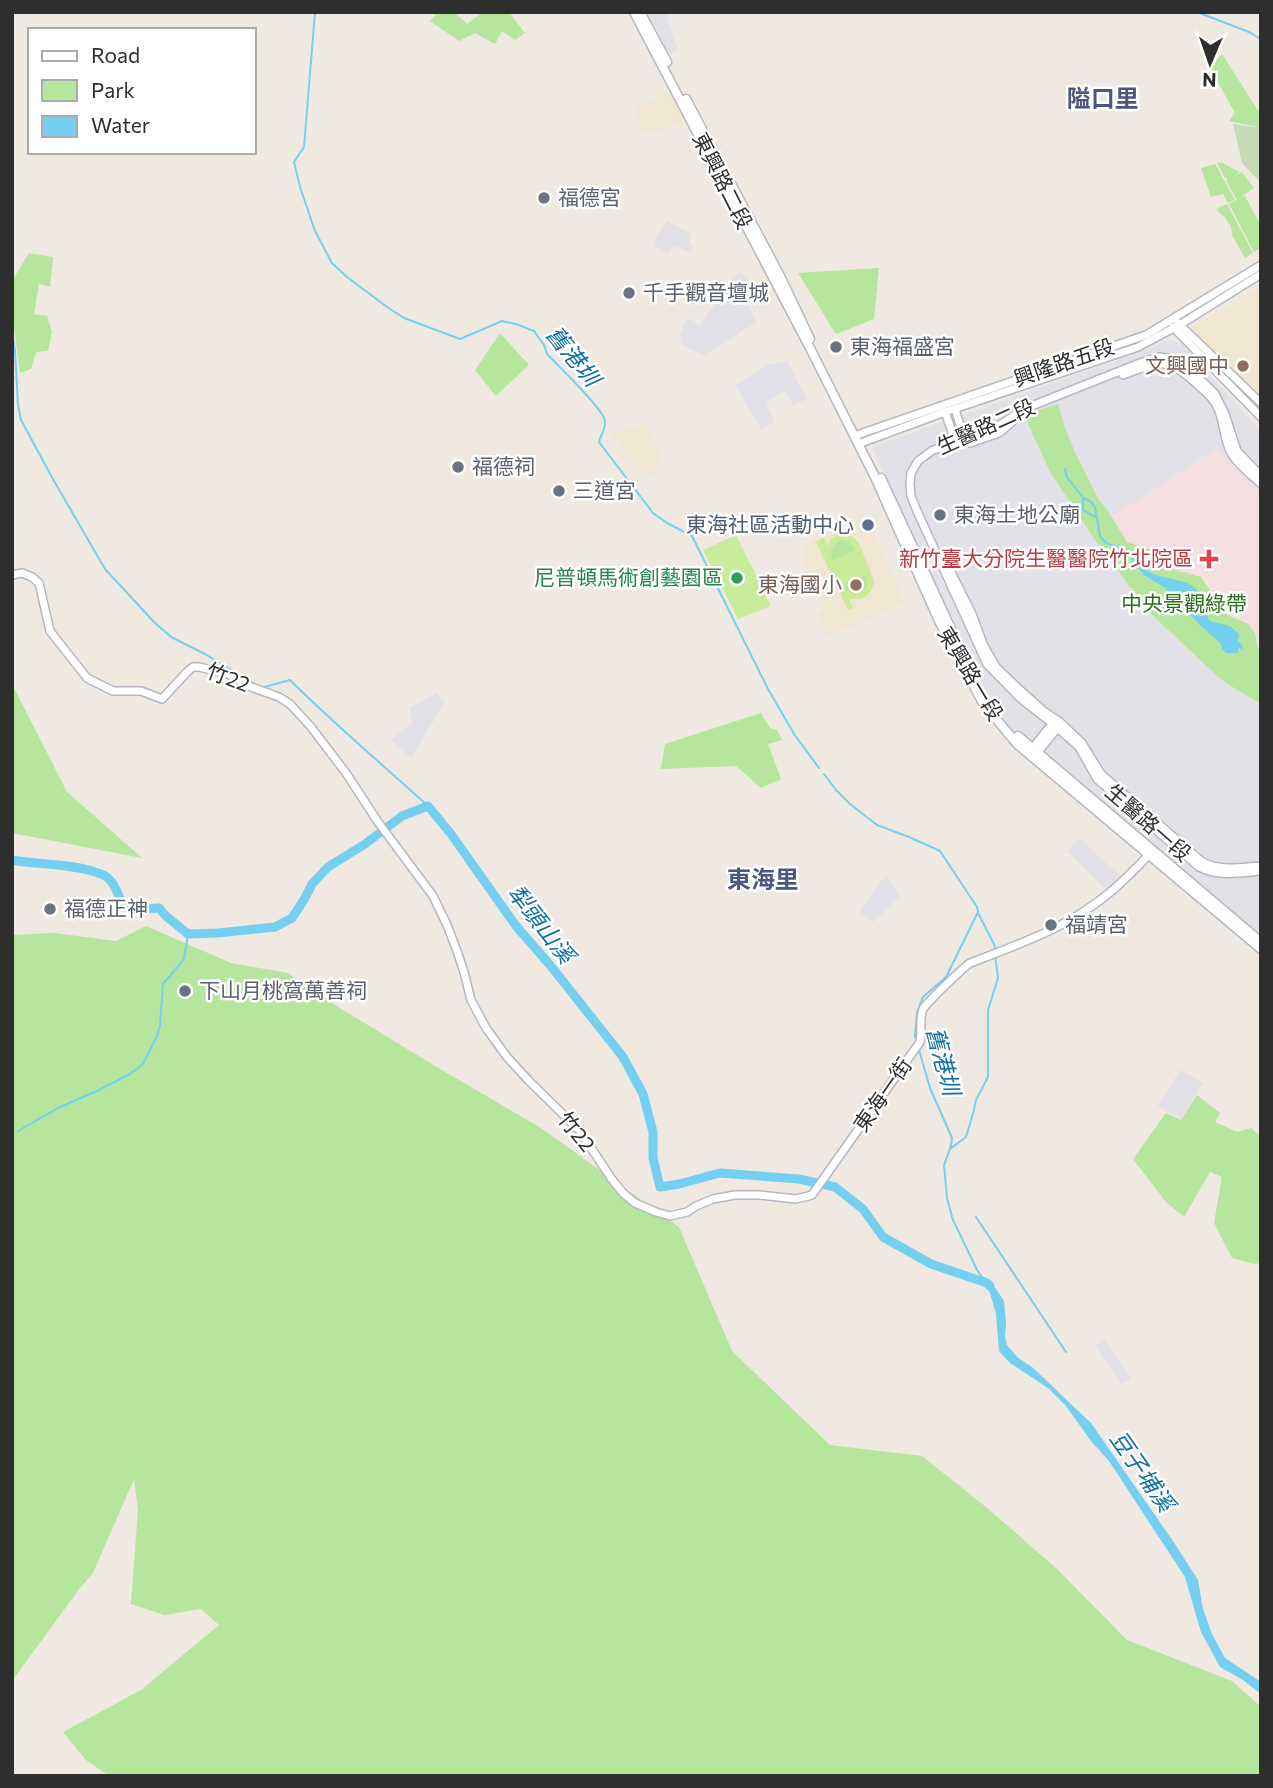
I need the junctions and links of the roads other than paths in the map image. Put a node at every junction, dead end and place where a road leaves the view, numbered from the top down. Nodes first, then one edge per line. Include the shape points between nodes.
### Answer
1 (634, 12) edge
2 (640, 12) edge
3 (1261, 265) edge
4 (1261, 274) edge
5 (1175, 324) junction
6 (813, 349) junction
7 (1261, 403) edge
8 (955, 409) junction
9 (945, 412) junction
10 (1261, 417) edge
11 (859, 439) junction
12 (960, 443) junction
13 (1261, 476) edge
14 (1261, 484) edge
15 (12, 575) edge
16 (1057, 725) junction
17 (1033, 751) junction
18 (1150, 852) junction
19 (1261, 868) edge
20 (1261, 942) edge
21 (1261, 949) edge
22 (812, 1195) joint

1 - 6 main road, 東興路二段
2 - 6 main road, 東興路二段 via 780,276
3 - 5 street, 興隆路五段
4 - 5 street, 興隆路五段
5 - 7 street
5 - 8 street, 興隆路五段 via 1138,347
5 - 10 street
5 - 11 street, 興隆路五段
6 - 11 main road, 東興路一段
8 - 9 street, 興隆路五段
8 - 12 street
9 - 11 street, 興隆路五段
9 - 12 street
11 - 17 main road, 東興路一段 via 970,681 1004,730
12 - 13 street, 生醫路二段 via 1024,409 1159,357 1184,363 1215,394 1237,451
12 - 14 street, 生醫路二段 via 999,433 1023,414 1125,373 1167,363 1185,372 1213,399 1231,454
12 - 16 street, 生醫路二段 via 933,450 918,461 911,473 911,496 987,664 1013,692
15 - 22 street, 竹22 / 竹22 via 22,573 39,583 54,638 87,678 110,689 141,691 162,699 188,671 199,667 228,674 290,704 346,773 433,896 452,937 471,1000 507,1057 580,1131 611,1178 635,1203 670,1216 735,1195 796,1199
16 - 17 street
16 - 19 street, 生醫路一段 via 1082,743 1101,774 1201,861 1221,868
17 - 18 main road, 東興路一段
18 - 20 main road, 東興路一段
18 - 21 main road, 東興路一段
18 - 22 street, 東海一街 / 竹22 via 1091,908 1052,931 961,969 924,1007 918,1045

